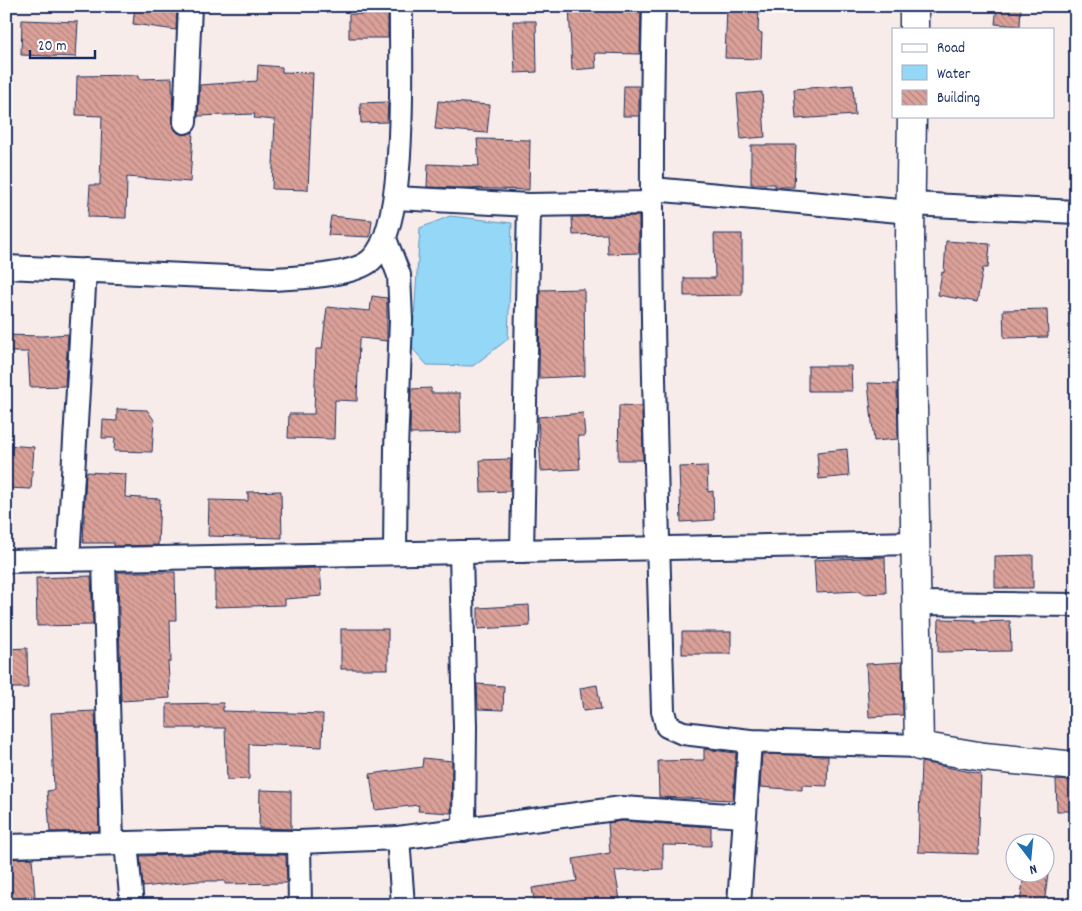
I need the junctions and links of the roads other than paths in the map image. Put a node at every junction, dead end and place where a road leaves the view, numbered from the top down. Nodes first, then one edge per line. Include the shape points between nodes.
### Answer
1 (190, 6) edge
2 (401, 6) edge
3 (654, 6) edge
4 (914, 6) edge
5 (914, 28) edge
6 (912, 118) edge
7 (185, 122) dead end
8 (652, 196) junction
9 (395, 198) junction
10 (529, 205) junction
11 (911, 208) junction
12 (1076, 212) edge
13 (385, 239) junction
14 (6, 267) edge
15 (86, 270) junction
16 (916, 543) junction
17 (658, 548) junction
18 (522, 551) junction
19 (461, 552) junction
20 (395, 553) junction
21 (104, 559) junction
22 (68, 560) junction
23 (6, 561) edge
24 (918, 603) junction
25 (1076, 605) edge
26 (750, 741) junction
27 (919, 746) junction
28 (1076, 766) edge
29 (744, 816) junction
30 (464, 830) junction
31 (398, 838) junction
32 (300, 842) junction
33 (119, 843) junction
34 (6, 846) edge
35 (132, 905) edge
36 (300, 905) edge
37 (403, 905) edge
38 (739, 905) edge

1 - 7 street
2 - 9 street via 399,168
3 - 8 street
4 - 5 street
6 - 11 street
8 - 10 street
8 - 11 street
8 - 17 street
9 - 10 street
9 - 13 street
10 - 18 street
11 - 12 street
11 - 16 street
13 - 15 street via 371,260 348,270 313,277 271,279
13 - 20 street via 398,275 401,320
14 - 15 street
15 - 22 street
16 - 17 street
16 - 24 street
17 - 18 street
17 - 26 street via 663,711 667,726 683,733
18 - 19 street
19 - 20 street
19 - 30 street
20 - 21 street
21 - 22 street
21 - 33 street
22 - 23 street
24 - 25 street
24 - 27 street
26 - 27 street
26 - 29 street
27 - 28 street via 984,757
29 - 30 street via 622,808
29 - 38 street
30 - 31 street
31 - 32 street
31 - 37 street
32 - 33 street
32 - 36 street
33 - 34 street
33 - 35 street

